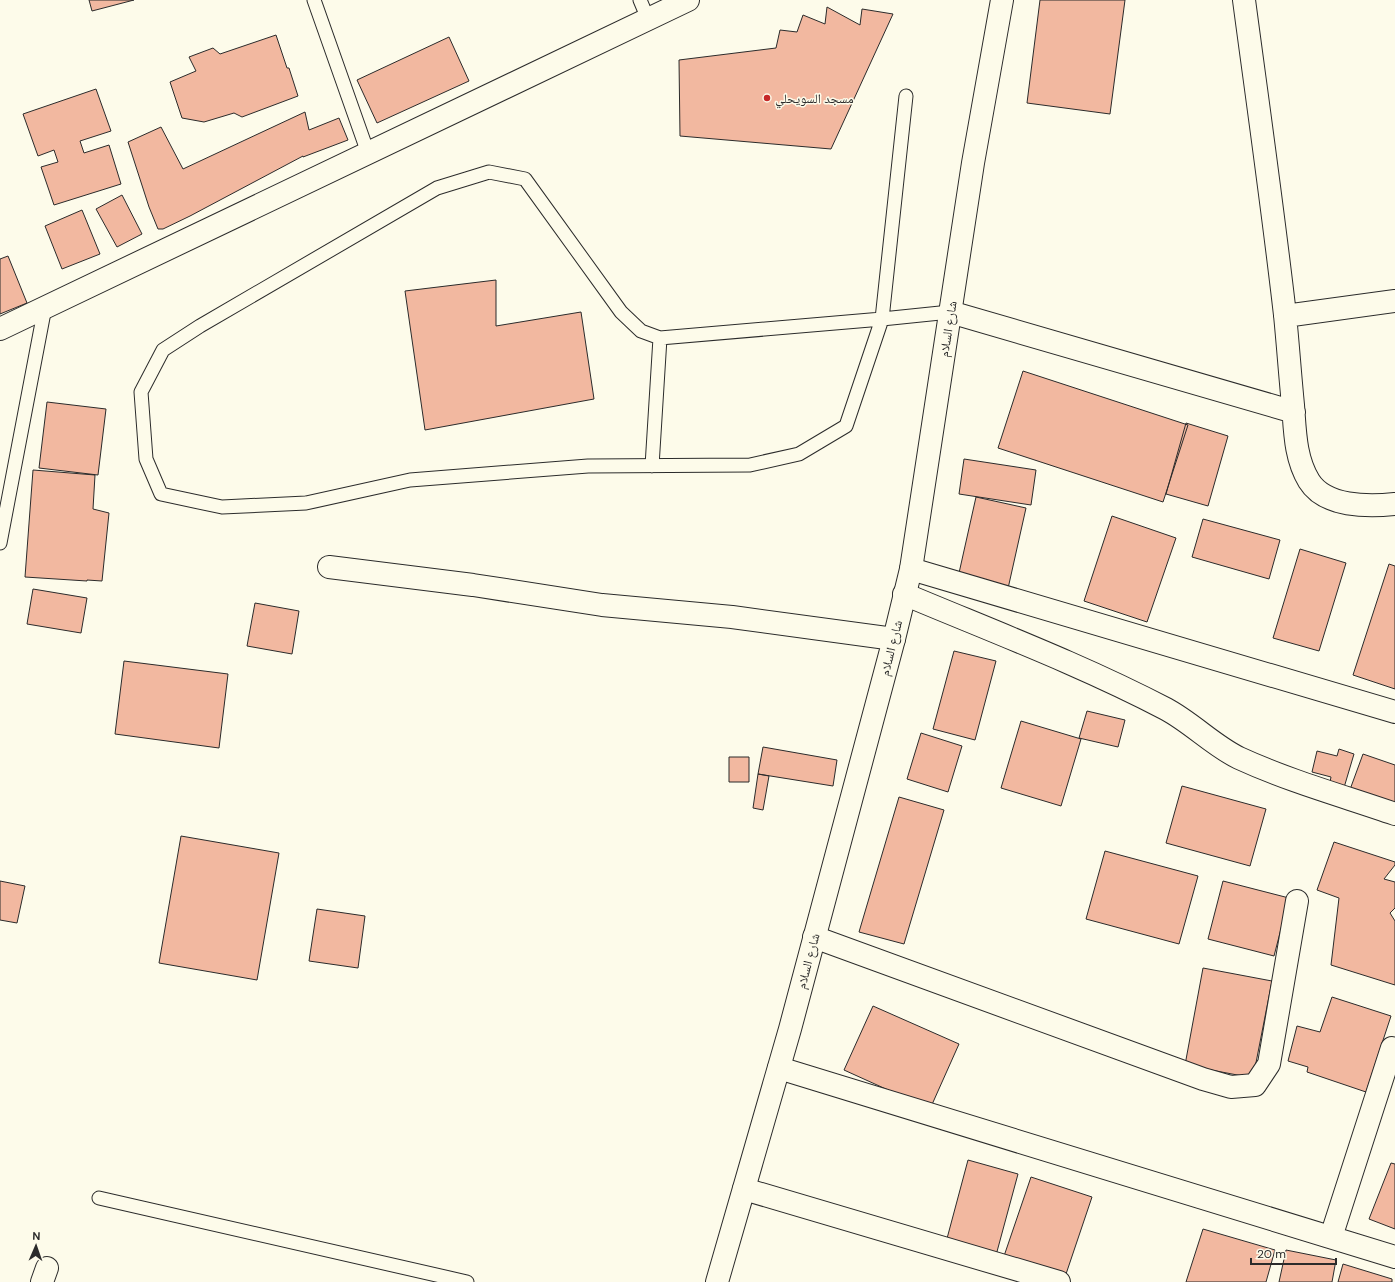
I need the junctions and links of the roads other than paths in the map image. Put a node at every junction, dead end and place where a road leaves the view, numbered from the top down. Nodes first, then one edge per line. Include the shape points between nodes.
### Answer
1 (314, 0) edge
2 (688, 0) edge
3 (1002, 0) edge
4 (1244, 0) edge
5 (644, 10) edge
6 (906, 96) dead end
7 (368, 153) junction
8 (1395, 301) edge
9 (45, 307) junction
10 (950, 312) junction
11 (1285, 316) junction
12 (882, 319) junction
13 (0, 329) edge
14 (660, 338) junction
15 (1294, 412) junction
16 (652, 466) junction
17 (1395, 504) edge
18 (0, 543) edge
19 (329, 568) dead end
20 (911, 569) junction
21 (904, 594) junction
22 (894, 639) junction
23 (1395, 712) edge
24 (1395, 814) edge
25 (1297, 901) dead end
26 (814, 937) junction
27 (1392, 1048) dead end
28 (779, 1068) junction
29 (744, 1189) junction
30 (99, 1198) dead end
31 (1332, 1237) junction
32 (1395, 1257) edge
33 (468, 1282) edge
34 (717, 1282) edge
35 (1059, 1282) edge

1 - 7 lane
2 - 5 street
3 - 10 street, شارع السلام
4 - 11 street
5 - 7 street
6 - 12 lane
7 - 9 street
8 - 11 street
9 - 13 street
9 - 18 lane
10 - 12 lane
10 - 15 street
10 - 20 street, شارع السلام
11 - 15 street
12 - 14 lane
12 - 16 lane via 846,426 799,454 750,465
14 - 16 lane
14 - 16 lane via 641,332 621,312 525,179 490,172 437,188 188,334 163,350 141,392 146,459 161,494 222,507 306,503 410,480 588,466
15 - 17 street via 1296,446 1309,481 1316,490 1328,498 1342,502
19 - 22 street via 474,585 602,605 732,617
20 - 21 street, شارع السلام
20 - 23 street
21 - 22 street, شارع السلام
21 - 24 street via 1070,664 1166,710 1238,758 1287,778
22 - 26 street, شارع السلام
25 - 26 street via 1269,1064 1255,1085 1232,1087 1203,1079
26 - 28 street, شارع السلام
27 - 31 street
28 - 29 street, شارع السلام
28 - 31 street
29 - 34 street, شارع السلام
29 - 35 street
30 - 33 lane
31 - 32 street

